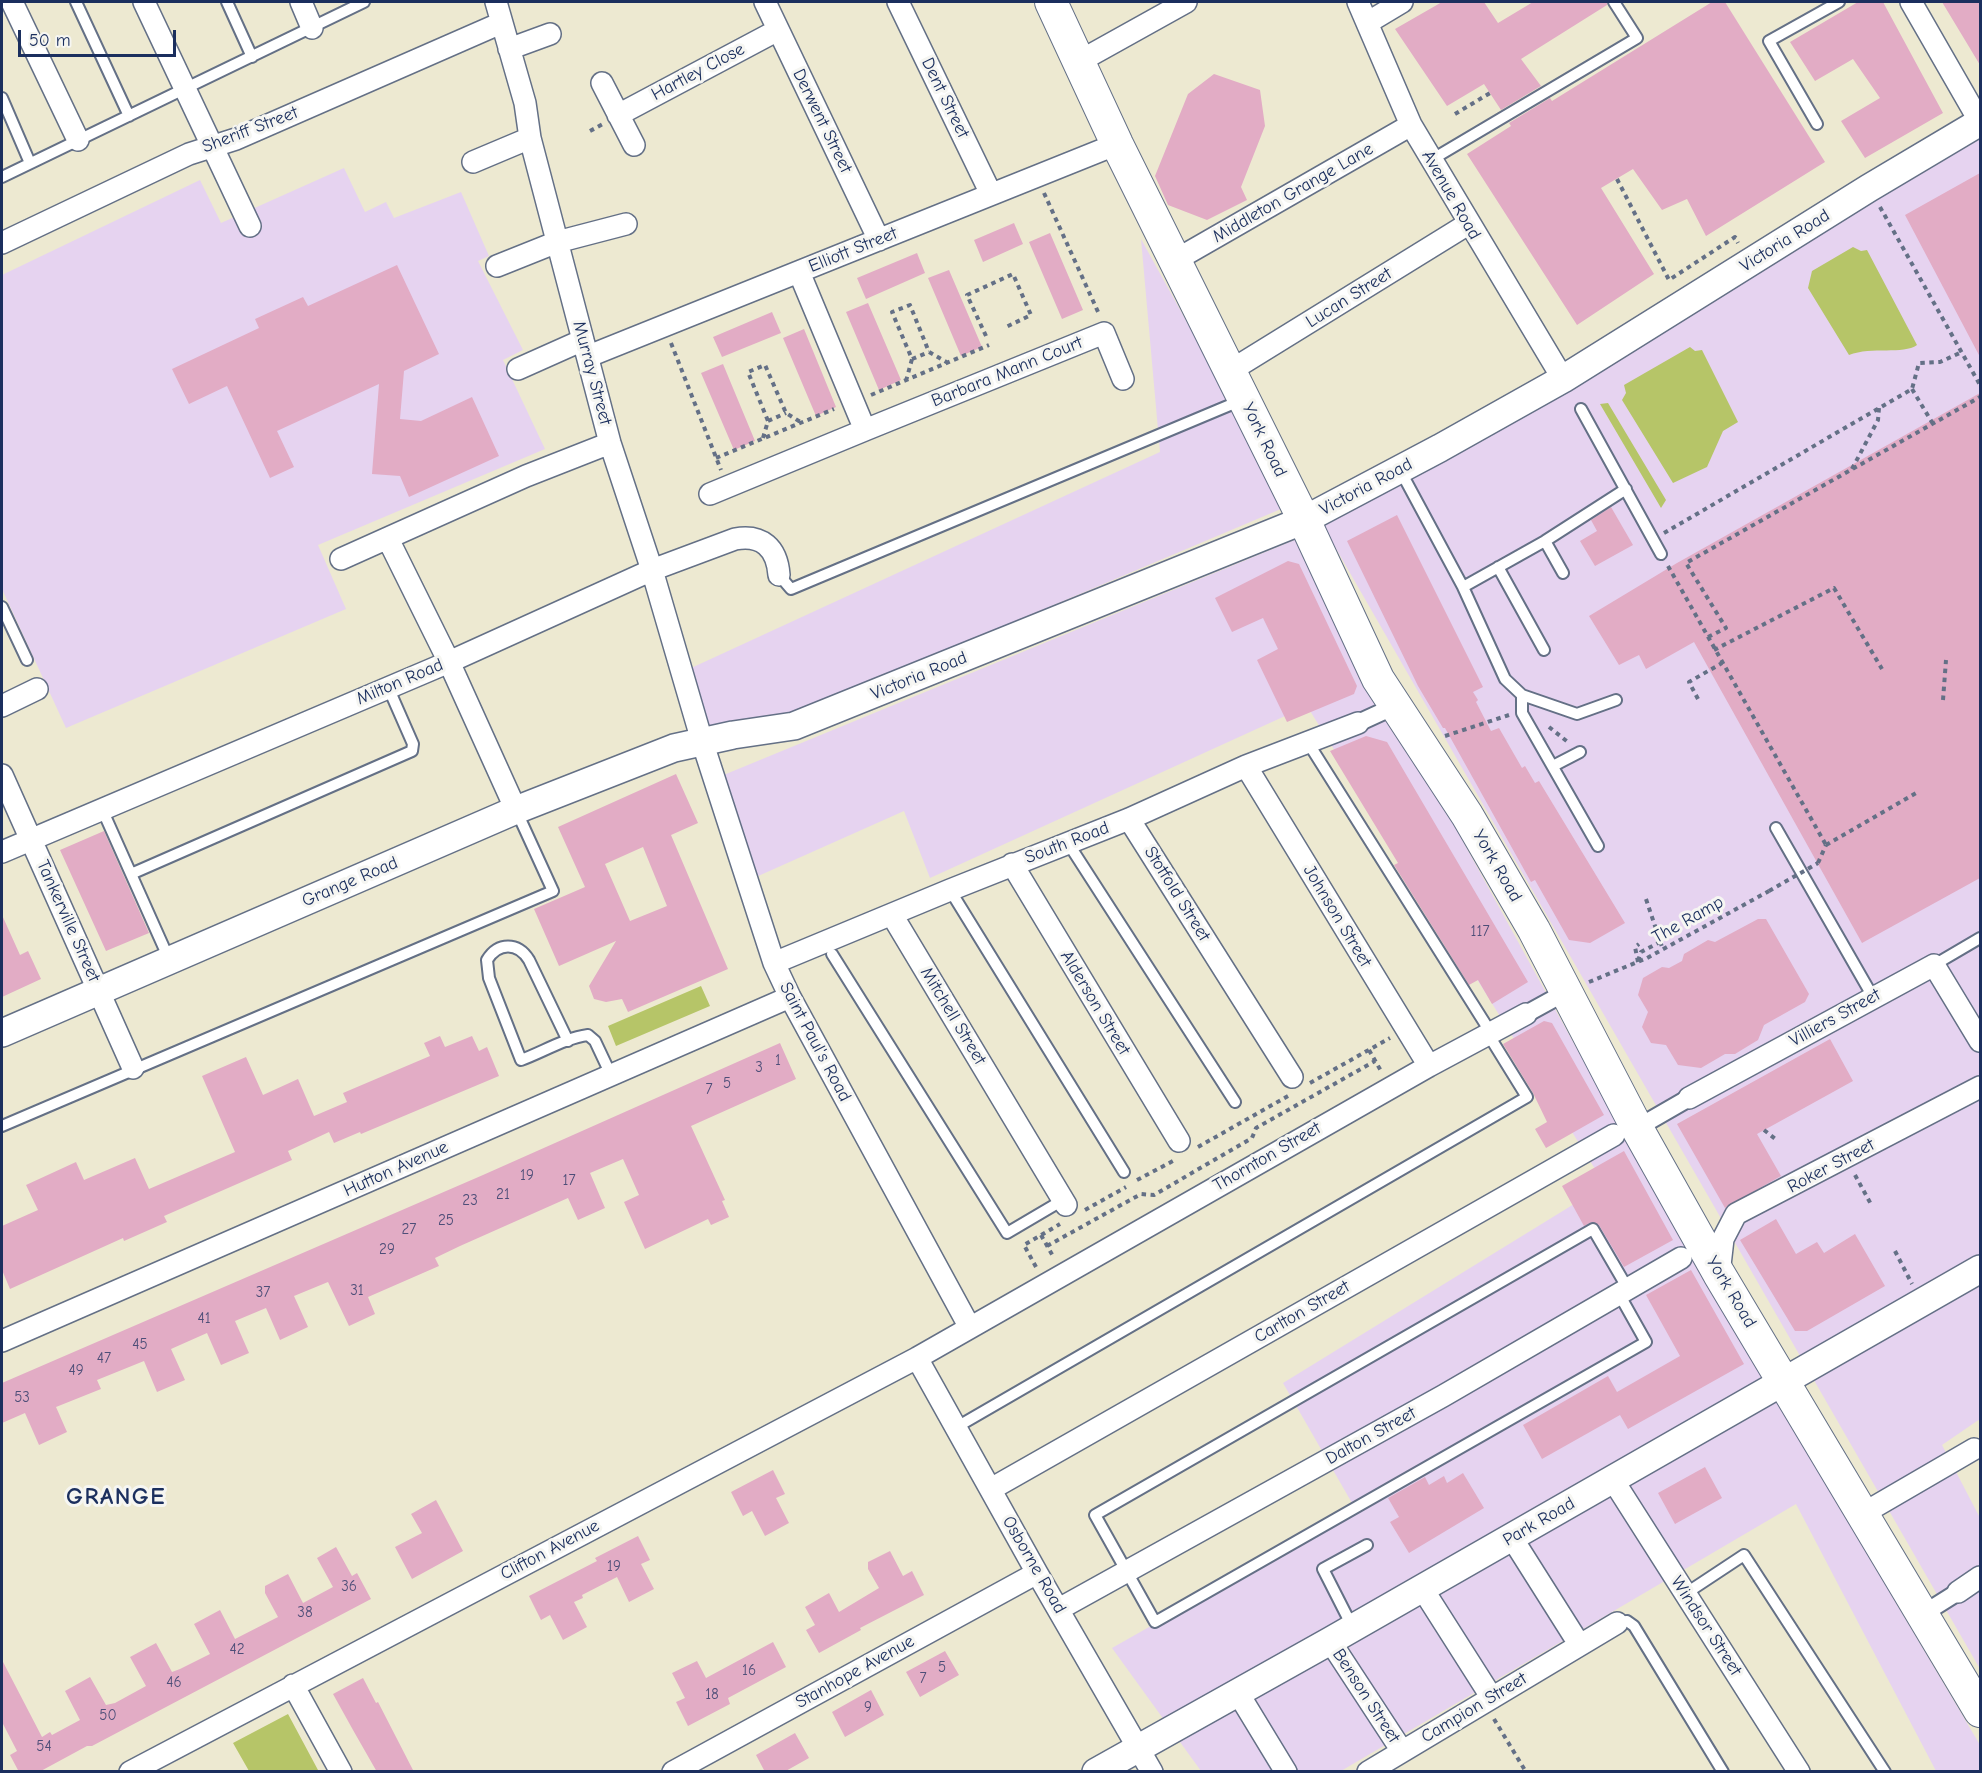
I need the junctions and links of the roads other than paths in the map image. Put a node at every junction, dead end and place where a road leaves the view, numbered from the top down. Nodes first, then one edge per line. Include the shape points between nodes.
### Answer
1 (12, 2) edge
2 (76, 2) edge
3 (144, 2) edge
4 (227, 2) edge
5 (301, 2) edge
6 (364, 2) edge
7 (496, 2) edge
8 (765, 2) edge
9 (898, 2) edge
10 (1051, 2) edge
11 (1186, 2) edge
12 (1358, 2) edge
13 (1402, 2) edge
14 (1614, 2) edge
15 (1839, 2) edge
16 (1911, 2) edge
17 (501, 23) junction
18 (1367, 23) junction
19 (312, 28) junction
20 (778, 30) junction
21 (550, 34) dead end
22 (509, 49) junction
23 (252, 57) junction
24 (1080, 61) junction
25 (602, 83) dead end
26 (185, 89) junction
27 (2, 98) edge
28 (618, 115) junction
29 (129, 116) junction
30 (1980, 122) edge
31 (1817, 124) dead end
32 (1411, 125) junction
33 (530, 138) junction
34 (78, 140) junction
35 (1118, 144) junction
36 (634, 145) dead end
37 (211, 146) junction
38 (1431, 160) junction
39 (473, 162) dead end
40 (30, 163) junction
41 (2, 177) edge
42 (991, 194) junction
43 (626, 224) dead end
44 (1468, 224) junction
45 (250, 226) dead end
46 (879, 240) junction
47 (557, 242) junction
48 (2, 243) edge
49 (1174, 261) junction
50 (497, 266) dead end
51 (800, 272) junction
52 (586, 348) junction
53 (519, 369) dead end
54 (1230, 371) junction
55 (1123, 379) dead end
56 (1563, 379) junction
57 (1244, 399) junction
58 (1581, 409) dead end
59 (865, 430) junction
60 (610, 443) junction
61 (1400, 470) junction
62 (1626, 489) junction
63 (710, 494) dead end
64 (1304, 520) junction
65 (388, 539) junction
66 (1545, 541) junction
67 (1661, 554) road end
68 (341, 559) dead end
69 (1498, 567) junction
70 (652, 570) junction
71 (1563, 573) dead end
72 (780, 575) joint
73 (1463, 587) junction
74 (2, 607) edge
75 (1544, 650) dead end
76 (27, 660) dead end
77 (449, 662) junction
78 (388, 687) junction
79 (37, 689) dead end
80 (1522, 695) junction
81 (1616, 700) dead end
82 (2, 706) edge
83 (1395, 706) junction
84 (1358, 723) joint
85 (702, 741) junction
86 (1307, 741) junction
87 (1580, 752) road end
88 (1246, 766) junction
89 (1553, 766) junction
90 (2, 775) edge
91 (102, 809) junction
92 (516, 810) junction
93 (1129, 819) junction
94 (1776, 828) dead end
95 (32, 839) junction
96 (1068, 843) junction
97 (1598, 846) dead end
98 (2, 852) edge
99 (1012, 864) junction
100 (131, 874) junction
101 (950, 890) junction
102 (892, 915) junction
103 (1980, 938) edge
104 (832, 954) dead end
105 (169, 960) junction
106 (774, 963) junction
107 (1934, 965) junction
108 (100, 990) junction
109 (1566, 992) junction
110 (1873, 996) junction
111 (790, 997) junction
112 (1526, 1014) joint
113 (2, 1033) edge
114 (1489, 1033) junction
115 (568, 1041) junction
116 (1980, 1041) edge
117 (1429, 1066) junction
118 (133, 1068) junction
119 (611, 1075) junction
120 (1294, 1087) road end
121 (1980, 1087) edge
122 (1689, 1098) joint
123 (1235, 1102) dead end
124 (2, 1125) edge
125 (1625, 1132) junction
126 (1184, 1150) road end
127 (1124, 1172) dead end
128 (1069, 1210) joint
129 (1681, 1258) dead end
130 (1980, 1269) edge
131 (1719, 1274) junction
132 (1623, 1292) junction
133 (969, 1326) junction
134 (2, 1341) edge
135 (917, 1358) junction
136 (1784, 1381) junction
137 (955, 1428) junction
138 (1974, 1449) dead end
139 (1612, 1480) junction
140 (991, 1489) junction
141 (1864, 1513) junction
142 (1512, 1538) junction
143 (1367, 1545) dead end
144 (1126, 1572) junction
145 (1036, 1573) junction
146 (1980, 1577) edge
147 (1422, 1588) junction
148 (1958, 1592) joint
149 (1685, 1594) junction
150 (1059, 1609) junction
151 (1923, 1614) junction
152 (1617, 1623) joint
153 (1353, 1628) junction
154 (1330, 1641) junction
155 (1579, 1644) junction
156 (293, 1685) junction
157 (1238, 1694) junction
158 (1488, 1700) junction
159 (1980, 1709) edge
160 (1137, 1748) junction
161 (1402, 1751) junction
162 (130, 1772) edge
163 (341, 1772) edge
164 (673, 1772) edge
165 (1096, 1772) edge
166 (1152, 1772) edge
167 (1286, 1772) edge
168 (1368, 1772) edge
169 (1723, 1772) edge
170 (1799, 1772) edge
171 (1885, 1772) edge

1 - 34 street
2 - 29 lane
3 - 26 street
4 - 23 lane
5 - 19 street
6 - 19 lane
7 - 17 street, Murray Street
8 - 20 street, Derwent Street
9 - 42 street, Dent Street
10 - 24 main road, York Road
11 - 24 street
12 - 18 street, Avenue Road
13 - 18 street
14 - 38 lane via 1637,38
15 - 31 lane via 1769,41
16 - 30 street
17 - 22 street, Murray Street
17 - 37 street, Sheriff Street via 236,139
18 - 32 street, Avenue Road
19 - 23 lane
20 - 28 street, Hartley Close
20 - 46 street, Derwent Street
21 - 22 street
22 - 33 street, Murray Street via 525,103
23 - 26 lane
24 - 35 main road, York Road
25 - 28 street
26 - 29 lane
26 - 37 street
27 - 40 lane
28 - 36 street
29 - 34 lane
30 - 56 street, Victoria Road
32 - 38 street, Avenue Road
32 - 49 street, Middleton Grange Lane
33 - 39 street
33 - 47 street, Murray Street
34 - 40 lane
35 - 42 street, Elliott Street
35 - 49 main road, York Road
37 - 45 street
37 - 48 street, Sheriff Street
38 - 44 street, Avenue Road
40 - 41 lane
42 - 46 street, Elliott Street
43 - 47 street
44 - 54 street, Lucan Street
44 - 56 street, Avenue Road
46 - 51 street, Elliott Street
47 - 50 street
47 - 52 street, Murray Street
49 - 54 main road, York Road
51 - 52 street, Elliott Street
51 - 59 street
52 - 53 street, Elliott Street
52 - 60 street, Murray Street
54 - 57 main road, York Road
55 - 59 street, Barbara Mann Court via 1104,333
56 - 61 street, Victoria Road
57 - 64 main road, York Road
57 - 72 lane via 791,589
58 - 62 lane
59 - 63 street, Barbara Mann Court
60 - 65 street via 526,476
60 - 70 street, Murray Street
61 - 64 street, Victoria Road
61 - 73 lane
62 - 66 lane
62 - 67 lane
64 - 83 main road, York Road via 1378,679
64 - 85 street, Victoria Road via 794,726
65 - 68 street
65 - 77 street
66 - 69 lane
66 - 71 lane
69 - 73 lane
69 - 75 lane
70 - 72 street, Milton Road via 748,536 774,553
70 - 77 street, Milton Road
70 - 85 street, Murray Street
73 - 80 lane via 1505,679
74 - 76 lane
77 - 78 street, Milton Road
77 - 92 street
78 - 91 street, Milton Road
78 - 100 lane via 414,744 412,751
79 - 82 street
80 - 81 lane via 1577,714
80 - 89 lane via 1522,713
83 - 84 street
83 - 109 main road, York Road via 1489,853
84 - 86 street, South Road
85 - 92 street, Grange Road via 674,748
85 - 106 street, Saint Paul's Road
86 - 88 street, South Road
86 - 114 lane
87 - 89 lane
88 - 93 street, South Road
88 - 117 street, Johnson Street
89 - 97 lane
90 - 95 street, Tankerville Street
91 - 95 street, Milton Road
91 - 100 lane
92 - 105 street, Grange Road
92 - 118 lane via 553,891
93 - 96 street, South Road
93 - 120 street, Stotfold Street
94 - 110 lane
95 - 98 street, Milton Road
95 - 108 street, Tankerville Street
96 - 99 street, South Road
96 - 123 lane
99 - 101 street, South Road
99 - 126 street, Alderson Street
100 - 105 lane
101 - 102 street, South Road
101 - 127 lane
102 - 106 street, South Road
102 - 128 street, Mitchell Street
103 - 107 lane, Villiers Street
104 - 128 lane via 1007,1233
105 - 108 street, Grange Road
106 - 111 street, Saint Paul's Road
107 - 110 street, Villiers Street
107 - 116 street
108 - 113 street, Grange Road
108 - 118 street, Tankerville Street
109 - 112 street, Thornton Street
109 - 125 main road, York Road
110 - 122 street, Villiers Street
111 - 119 street, Hutton Avenue
111 - 133 street, Saint Paul's Road
112 - 114 street, Thornton Street
114 - 117 street, Thornton Street
114 - 137 lane via 1527,1097
115 - 115 lane via 521,1060 489,978 487,960 491,954 510,946 520,948
115 - 119 lane via 588,1035 592,1038
117 - 133 street, Thornton Street
118 - 124 lane
119 - 134 street, Hutton Avenue
121 - 131 street, Roker Street via 1736,1214 1724,1239
122 - 125 street
125 - 131 main road, York Road
125 - 140 street, Carlton Street
129 - 132 street, Dalton Street
130 - 136 street, Park Road
131 - 136 main road, York Road
132 - 144 street, Dalton Street
132 - 144 lane via 1646,1342 1155,1622
132 - 144 lane via 1593,1229 1095,1515
133 - 135 street, Clifton Avenue
135 - 137 street, Osborne Road
135 - 156 street, Clifton Avenue
136 - 139 street, Park Road
136 - 141 main road, York Road
137 - 140 street, Osborne Road
138 - 141 street
139 - 142 street, Park Road
139 - 149 street, Windsor Street
140 - 145 street, Osborne Road
141 - 151 main road, York Road
142 - 147 street, Park Road
142 - 155 street
143 - 153 lane via 1323,1569
144 - 150 street, Dalton Street
145 - 150 street, Osborne Road
145 - 164 street, Stanhope Avenue
146 - 148 street
147 - 153 street, Park Road
147 - 158 street
148 - 151 street
149 - 170 street, Windsor Street
149 - 171 lane via 1743,1555
150 - 160 street, Osborne Road
151 - 159 main road, York Road
152 - 155 street, Campion Street
152 - 169 lane via 1634,1626
153 - 154 street, Park Road
154 - 157 street, Park Road
154 - 161 street, Benson Street
155 - 158 street, Campion Street
156 - 162 street, Clifton Avenue
156 - 163 street
157 - 160 street, Park Road
157 - 167 street
158 - 161 street, Campion Street
160 - 165 street, Park Road
160 - 166 street, Osborne Road
161 - 168 street, Campion Street

